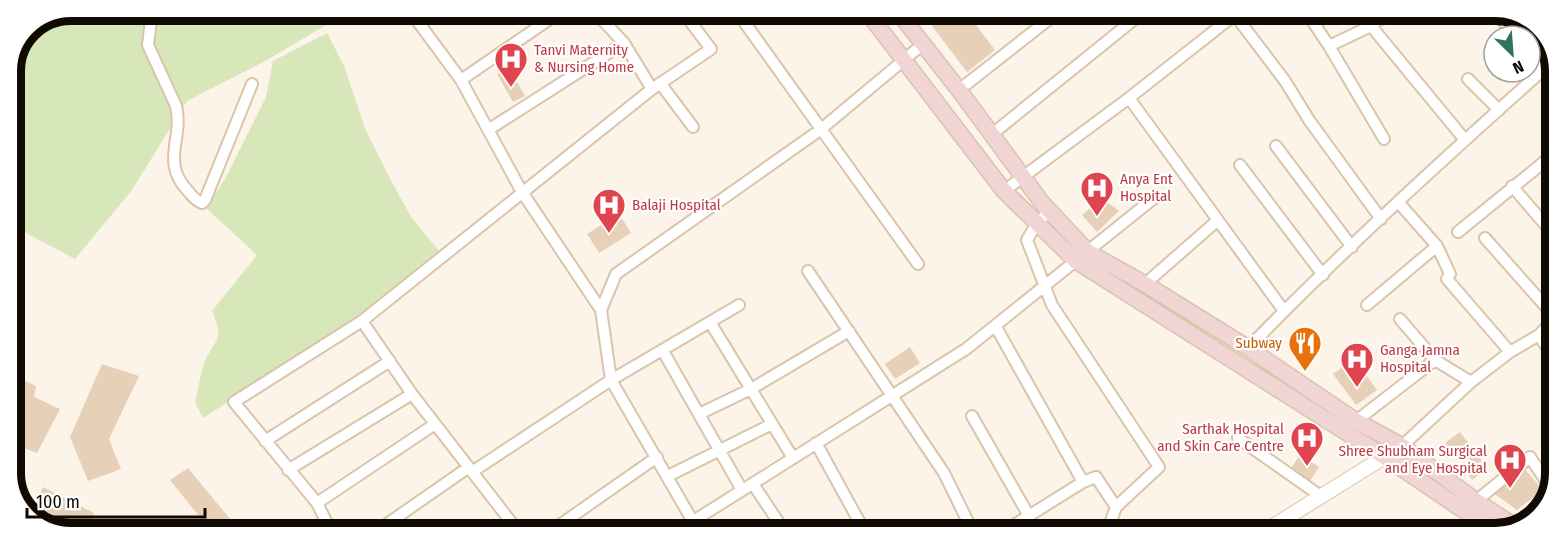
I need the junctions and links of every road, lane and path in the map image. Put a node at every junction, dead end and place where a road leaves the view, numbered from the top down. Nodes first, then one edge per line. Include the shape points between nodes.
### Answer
1 (151, 21) edge
2 (417, 21) edge
3 (547, 21) edge
4 (603, 21) edge
5 (690, 21) edge
6 (743, 21) edge
7 (874, 21) edge
8 (908, 21) edge
9 (1037, 21) edge
10 (1046, 21) edge
11 (1132, 21) edge
12 (1227, 21) edge
13 (1241, 21) edge
14 (1312, 21) edge
15 (1377, 21) edge
16 (1041, 25) junction
17 (1371, 26) junction
18 (624, 43) junction
19 (923, 44) junction
20 (1329, 46) junction
21 (904, 60) junction
22 (1542, 67) edge
23 (1544, 69) joint
24 (1468, 79) dead end
25 (460, 80) junction
26 (252, 84) dead end
27 (656, 86) junction
28 (959, 90) junction
29 (1129, 98) junction
30 (1499, 110) junction
31 (693, 127) dead end
32 (488, 130) junction
33 (820, 130) junction
34 (991, 135) junction
35 (1384, 139) dead end
36 (1465, 140) junction
37 (1276, 146) dead end
38 (1545, 161) edge
39 (1240, 165) dead end
40 (1023, 178) junction
41 (1512, 186) junction
42 (1004, 191) junction
43 (522, 192) junction
44 (1154, 198) dead end
45 (1399, 202) junction
46 (1050, 212) junction
47 (1381, 219) junction
48 (1218, 220) junction
49 (1037, 223) junction
50 (1545, 224) edge
51 (1458, 232) dead end
52 (1485, 238) dead end
53 (1437, 246) junction
54 (1352, 247) junction
55 (1082, 257) junction
56 (918, 264) dead end
57 (808, 271) dead end
58 (1323, 275) junction
59 (1145, 284) junction
60 (1043, 287) junction
61 (739, 305) dead end
62 (1367, 305) dead end
63 (1545, 308) edge
64 (600, 310) junction
65 (1284, 311) junction
66 (1400, 319) dead end
67 (362, 321) junction
68 (710, 322) junction
69 (996, 327) junction
70 (1545, 328) edge
71 (849, 331) junction
72 (1539, 335) junction
73 (1545, 344) edge
74 (1248, 348) junction
75 (663, 351) junction
76 (1510, 352) junction
77 (1435, 360) junction
78 (390, 361) junction
79 (611, 380) junction
80 (1471, 382) junction
81 (751, 389) junction
82 (412, 394) junction
83 (892, 395) junction
84 (699, 414) junction
85 (972, 416) dead end
86 (1356, 421) junction
87 (435, 424) junction
88 (772, 424) junction
89 (1238, 438) dead end
90 (265, 441) junction
91 (816, 443) junction
92 (1402, 446) junction
93 (720, 451) junction
94 (657, 457) junction
95 (1385, 457) junction
96 (793, 458) junction
97 (470, 469) junction
98 (288, 470) junction
99 (668, 476) junction
100 (1544, 479) edge
101 (1083, 482) junction
102 (753, 484) junction
103 (742, 490) junction
104 (1322, 497) junction
105 (1476, 501) junction
106 (317, 503) junction
107 (1116, 507) junction
108 (1029, 516) junction
109 (693, 521) junction
110 (1508, 521) edge
111 (327, 523) edge
112 (389, 523) edge
113 (513, 523) edge
114 (563, 523) edge
115 (690, 523) edge
116 (778, 523) edge
117 (860, 523) edge
118 (969, 523) edge
119 (1018, 523) edge
120 (1110, 523) edge
121 (1279, 523) edge
122 (1480, 523) edge

1 - 26 street via 148,45 178,115 174,167 184,188 198,202 205,200
2 - 25 street
3 - 25 street
4 - 18 street
5 - 27 street via 711,50
6 - 33 street
7 - 21 main road
8 - 19 main road
9 - 16 street
10 - 16 street
11 - 34 street
12 - 29 street
13 - 47 street
14 - 20 street
15 - 17 street
16 - 28 street
17 - 20 street
17 - 36 street
18 - 27 street
18 - 32 street
19 - 21 street
19 - 28 main road
20 - 35 street
21 - 33 street
21 - 42 main road
22 - 23 street
23 - 30 street
24 - 30 street
25 - 32 street
27 - 31 street
27 - 43 street
28 - 34 main road
29 - 40 street
29 - 48 street
30 - 36 street
32 - 43 street
33 - 56 street
33 - 64 street via 616,274
34 - 40 main road
36 - 45 street
37 - 54 street
38 - 41 street
39 - 58 street
40 - 42 street
40 - 46 main road
41 - 50 street
41 - 51 street
42 - 49 main road
43 - 64 street
43 - 67 street
44 - 55 street
45 - 47 street
45 - 53 street
46 - 49 street
46 - 55 main road
47 - 54 street
48 - 59 street
48 - 65 street
49 - 55 main road
49 - 60 street via 1027,240
52 - 63 street
53 - 62 street
53 - 76 street via 1450,274 1447,279
54 - 58 street
55 - 59 main road
55 - 60 street
55 - 95 main road
57 - 71 street
58 - 65 street
59 - 74 main road
60 - 69 street
60 - 107 street via 1159,467
61 - 68 street
64 - 79 street
65 - 74 street
66 - 77 street
67 - 78 street
67 - 90 street via 234,402
68 - 75 street
68 - 81 street
69 - 83 street
69 - 101 street
70 - 72 street
71 - 81 street
71 - 83 street
72 - 73 street
72 - 76 street
74 - 86 main road
75 - 79 street
75 - 84 street
76 - 80 street
77 - 80 street
77 - 86 street
78 - 82 street
78 - 90 street
79 - 94 street
79 - 97 street
80 - 92 street
81 - 84 street
81 - 88 street
82 - 87 street
82 - 98 street
83 - 91 street
83 - 118 street via 944,473
84 - 93 street
85 - 108 street
86 - 92 main road
87 - 97 street
87 - 106 street
88 - 93 street
88 - 96 street
89 - 104 street
90 - 98 street
91 - 96 street
91 - 117 street
92 - 95 street
92 - 105 main road
93 - 99 street
93 - 103 street
94 - 99 street
94 - 114 street
95 - 104 street
95 - 122 main road
96 - 102 street
97 - 112 street
97 - 113 street
98 - 106 street
99 - 109 street
100 - 105 street via 1530,457
101 - 107 street via 1096,477
101 - 108 street
102 - 103 street
102 - 116 street
103 - 109 street
104 - 121 street
105 - 110 main road
106 - 111 street
107 - 120 street
108 - 119 street
109 - 115 street

